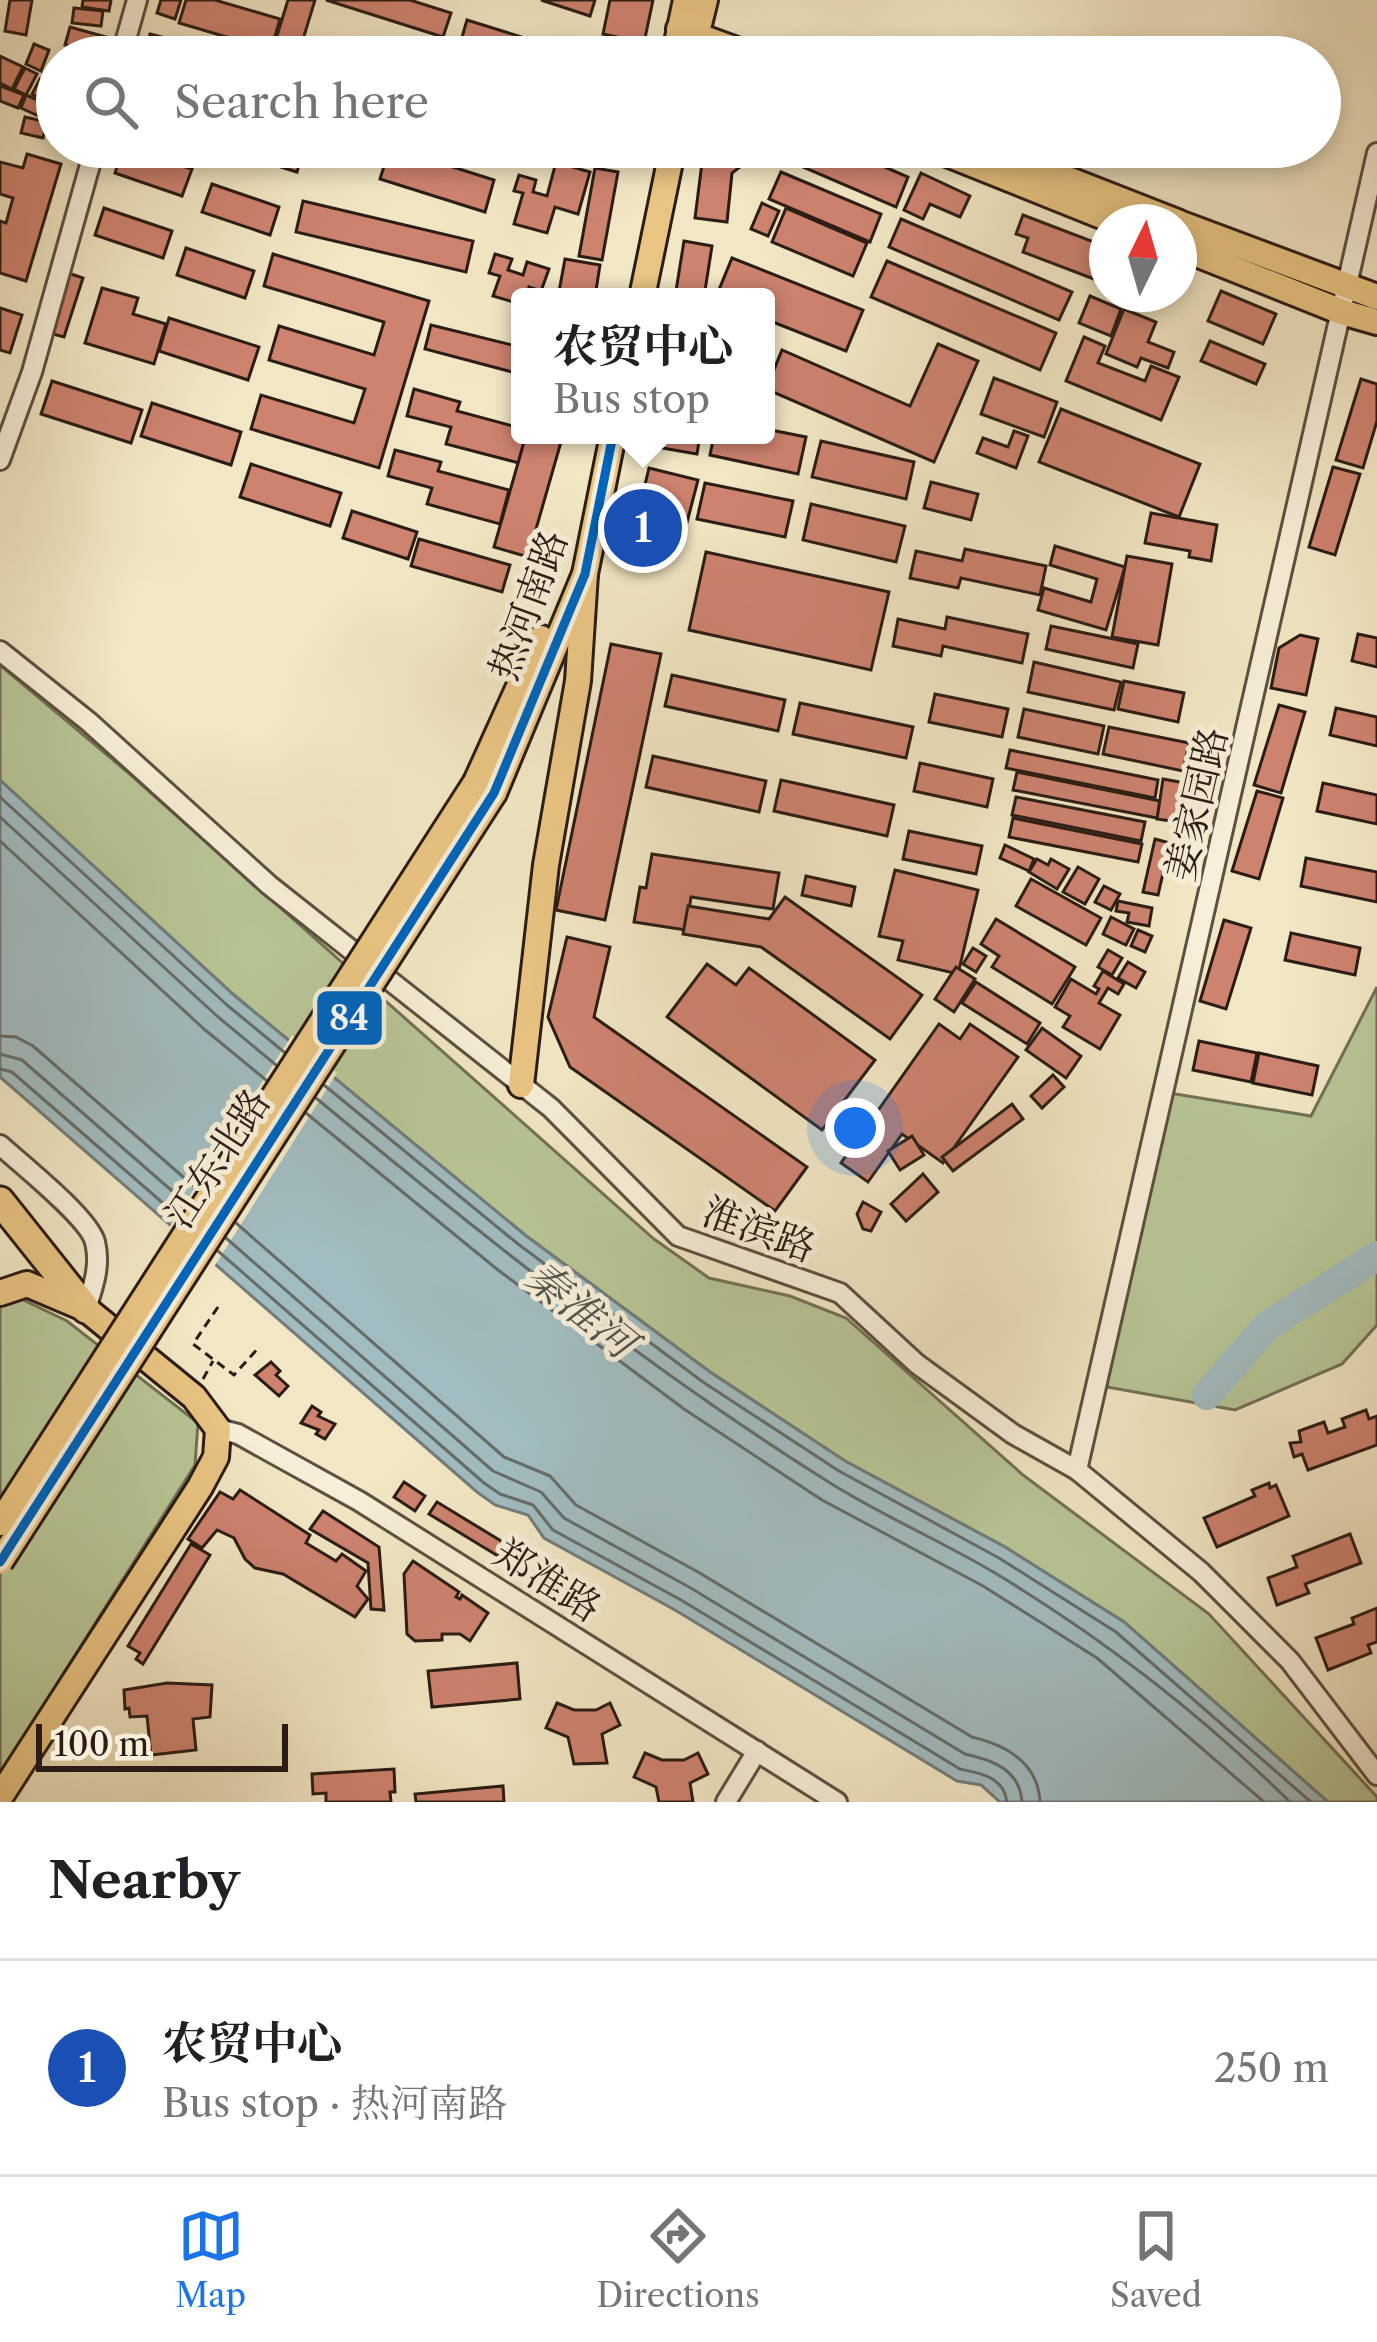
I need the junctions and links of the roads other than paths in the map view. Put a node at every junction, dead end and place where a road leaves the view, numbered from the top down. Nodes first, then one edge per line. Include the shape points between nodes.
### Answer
1 (136, 0) edge
2 (686, 0) edge
3 (705, 0) edge
4 (127, 36) edge
5 (688, 36) edge
6 (692, 36) edge
7 (1377, 153) edge
8 (89, 168) edge
9 (652, 168) edge
10 (669, 168) edge
11 (982, 168) edge
12 (1040, 168) edge
13 (1132, 204) edge
14 (1089, 211) edge
15 (1197, 231) edge
16 (1197, 253) edge
17 (628, 288) edge
18 (644, 288) edge
19 (1377, 296) edge
20 (1344, 300) junction
21 (1377, 322) edge
22 (596, 444) edge
23 (611, 444) edge
24 (0, 460) edge
25 (585, 574) junction
26 (0, 651) edge
27 (485, 788) junction
28 (521, 1085) junction
29 (0, 1145) edge
30 (0, 1201) edge
31 (0, 1292) edge
32 (86, 1309) junction
33 (218, 1429) junction
34 (1077, 1470) junction
35 (0, 1523) edge
36 (0, 1562) edge
37 (757, 1751) junction
38 (1377, 1775) edge
39 (0, 1797) edge
40 (727, 1802) edge
41 (837, 1802) edge

1 - 4 street
2 - 5 main road
3 - 6 main road
7 - 20 street, 姜家园路
8 - 24 street
9 - 17 main road
10 - 18 main road
11 - 14 main road
12 - 13 main road
15 - 20 main road
16 - 20 main road
19 - 20 main road
20 - 21 main road
20 - 34 street, 姜家园路
22 - 27 main road, 热河南路 via 572,570
23 - 25 main road, 热河南路
25 - 27 main road, 热河南路
25 - 28 main road via 578,681
26 - 28 street, 淮滨路 via 269,885
27 - 35 main road, 江东北路, bridge
27 - 36 main road, 江东北路, bridge
28 - 34 street, 淮滨路 via 678,1236 840,1293 917,1364
29 - 32 street via 94,1238 97,1272
30 - 32 highway
31 - 32 main road via 27,1284
32 - 33 main road via 194,1397
33 - 37 street, 郑淮路 via 358,1501
33 - 39 main road via 216,1457 200,1487
34 - 38 street, 淮滨路 via 1201,1572 1290,1661
37 - 40 street
37 - 41 street, 郑淮路

